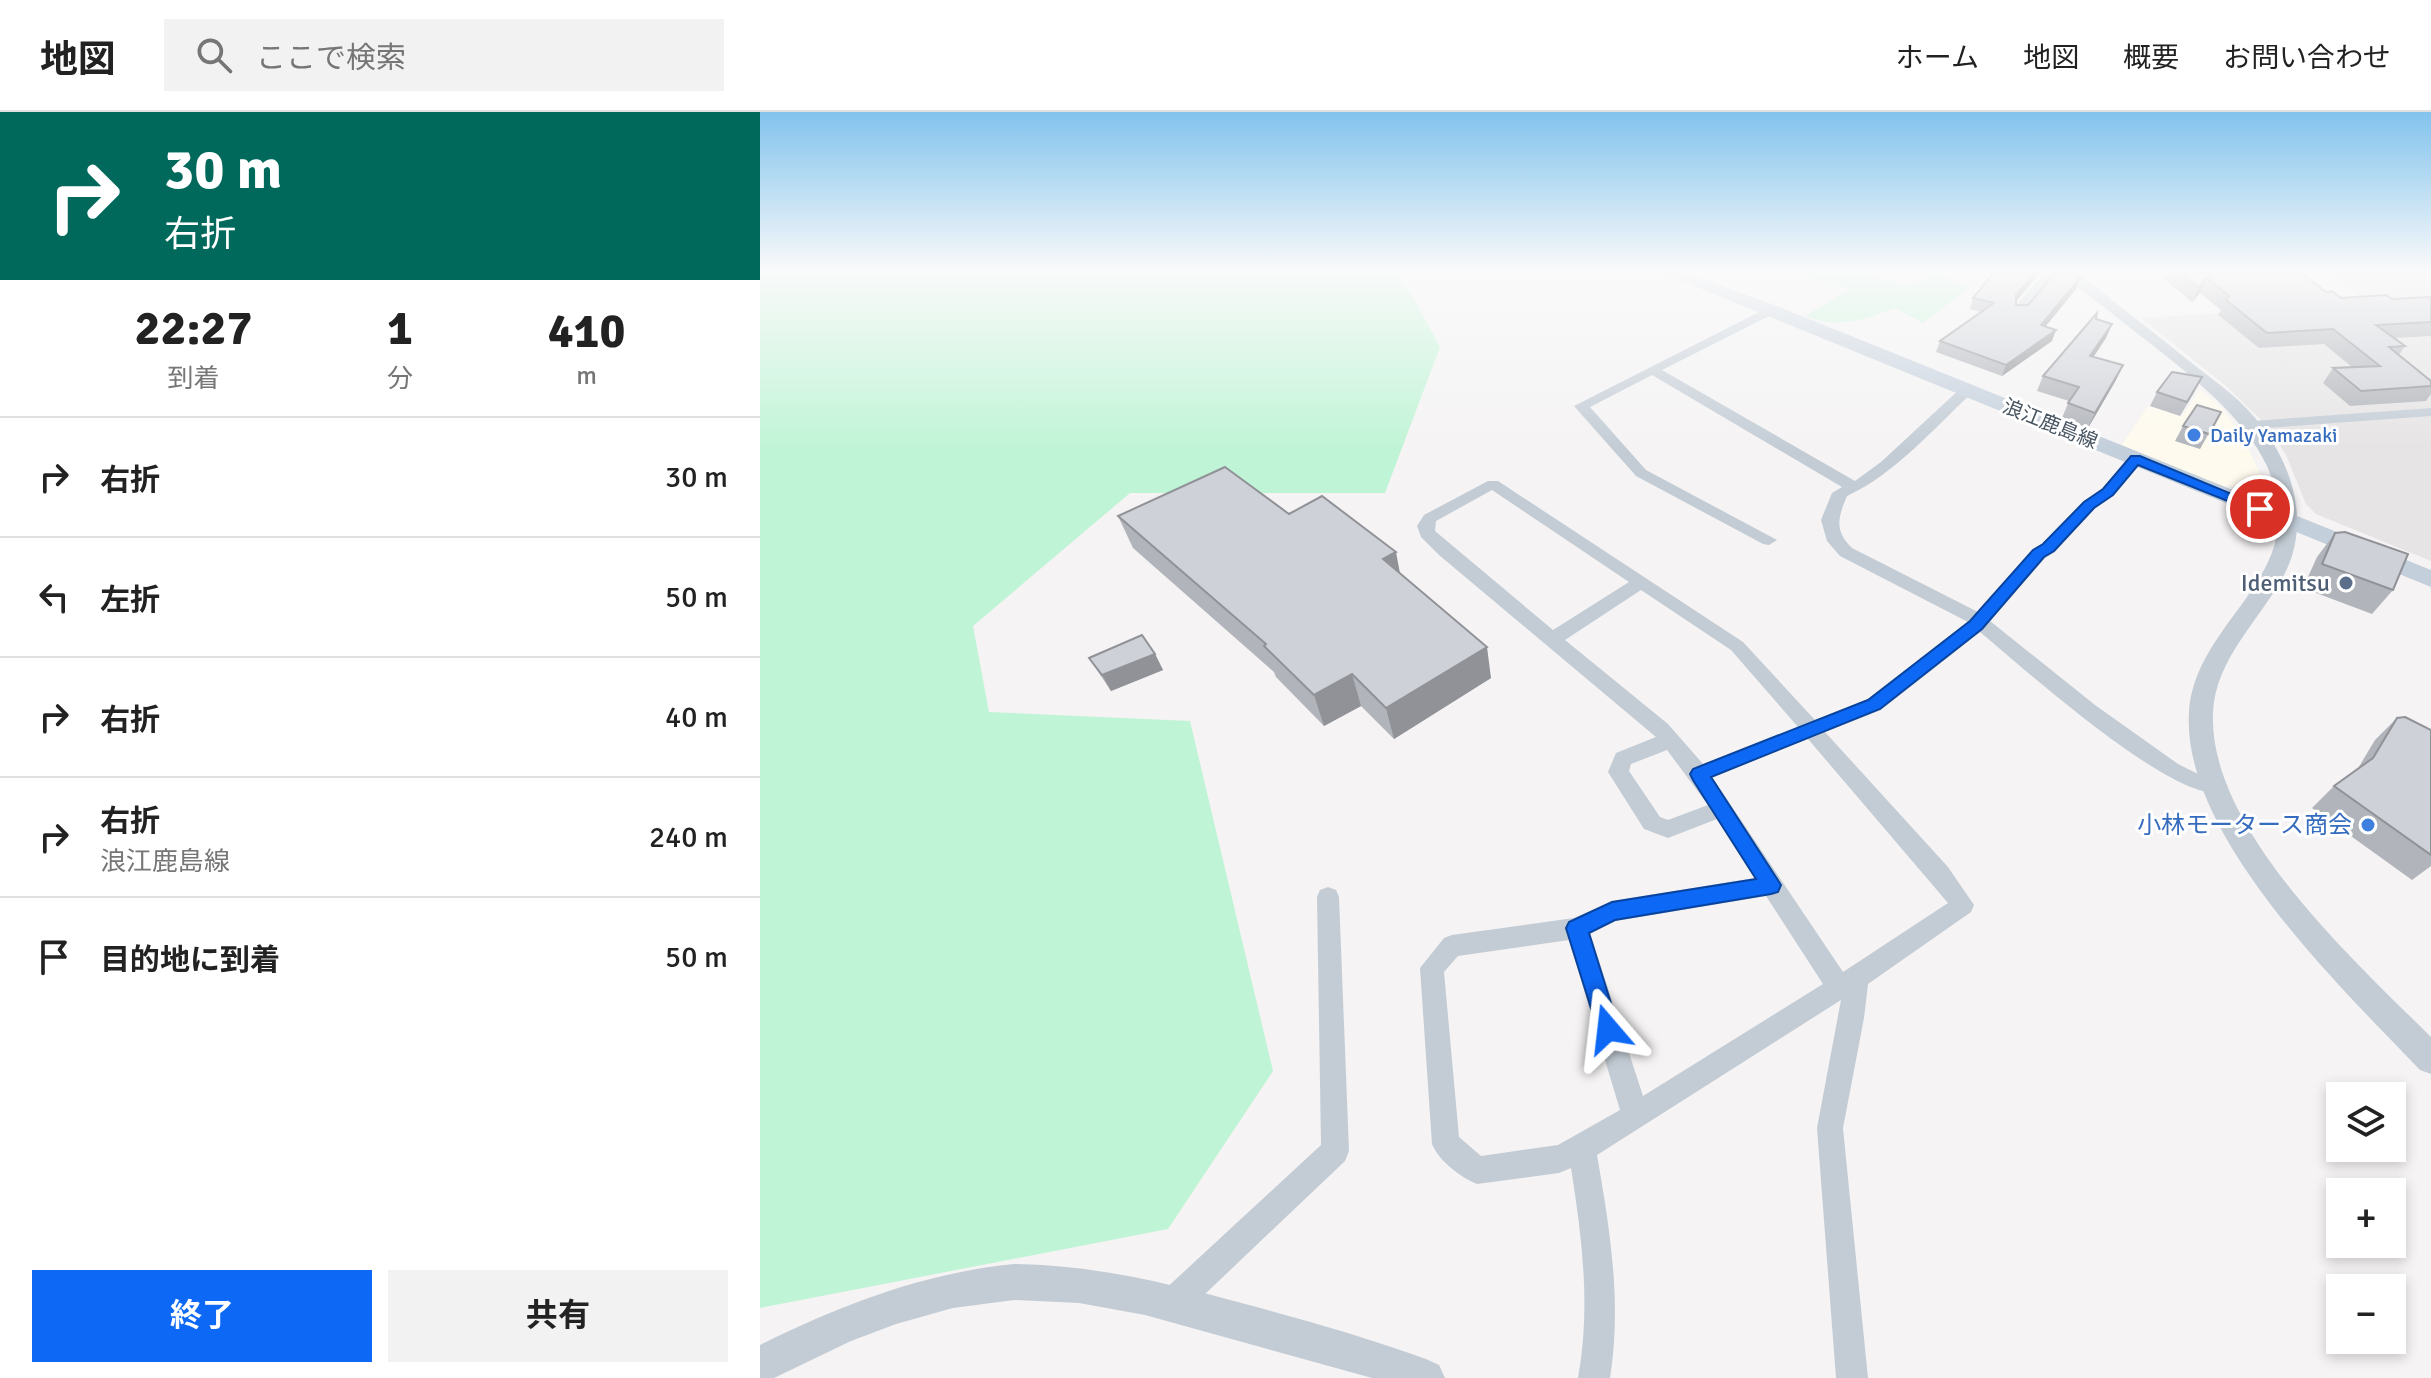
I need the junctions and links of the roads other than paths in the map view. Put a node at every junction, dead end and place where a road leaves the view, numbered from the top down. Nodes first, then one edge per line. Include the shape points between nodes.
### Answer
1 (1730, 331) edge
2 (1823, 331) edge
3 (2144, 331) edge
4 (1653, 370) junction
5 (1967, 390) junction
6 (2431, 412) edge
7 (2252, 425) junction
8 (2135, 459) junction
9 (1854, 487) junction
10 (2288, 520) junction
11 (1769, 540) dead end
12 (2431, 579) edge
13 (1642, 582) junction
14 (1980, 621) junction
15 (1554, 638) junction
16 (1811, 729) junction
17 (1670, 740) junction
18 (1699, 774) junction
19 (2217, 786) junction
20 (1720, 809) junction
21 (1771, 885) junction
22 (1328, 897) dead end
23 (1577, 928) junction
24 (1848, 982) junction
25 (2431, 1059) edge
26 (1635, 1114) junction
27 (1582, 1149) junction
28 (1173, 1303) junction
29 (760, 1365) edge
30 (1426, 1378) edge
31 (1594, 1378) edge
32 (1852, 1378) edge

1 - 4 street
2 - 5 main road, 浪江鹿島線
3 - 7 street
4 - 9 street
4 - 11 street via 1582,410 1641,473
5 - 8 main road, 浪江鹿島線
5 - 9 street via 1886,465
6 - 7 street
7 - 10 street via 2275,460
8 - 10 main road, 浪江鹿島線
8 - 14 street
9 - 14 street via 1840,493 1829,520 1835,541 1860,560
10 - 12 main road, 浪江鹿島線
10 - 19 street via 2287,541 2275,570 2206,684 2201,723
13 - 15 street
13 - 15 street via 1493,484 1430,518 1427,533 1445,551
13 - 16 street via 1737,646
14 - 16 street via 1874,705
14 - 19 street via 2171,770
15 - 17 street
16 - 18 street
16 - 24 street via 1963,905
17 - 18 street
17 - 20 street via 1623,759 1618,772 1652,823 1668,829
18 - 20 street
19 - 25 street via 2264,876 2320,944
20 - 21 street
21 - 23 street via 1612,911
21 - 24 street
22 - 28 street via 1335,1151
23 - 26 street
23 - 27 street via 1452,946 1432,968 1446,1144 1477,1170 1559,1159
24 - 26 street
24 - 32 street via 1852,1018 1830,1128
26 - 27 street
27 - 31 street via 1597,1260 1601,1347
28 - 29 street via 1082,1287 984,1285 858,1319
28 - 30 street

